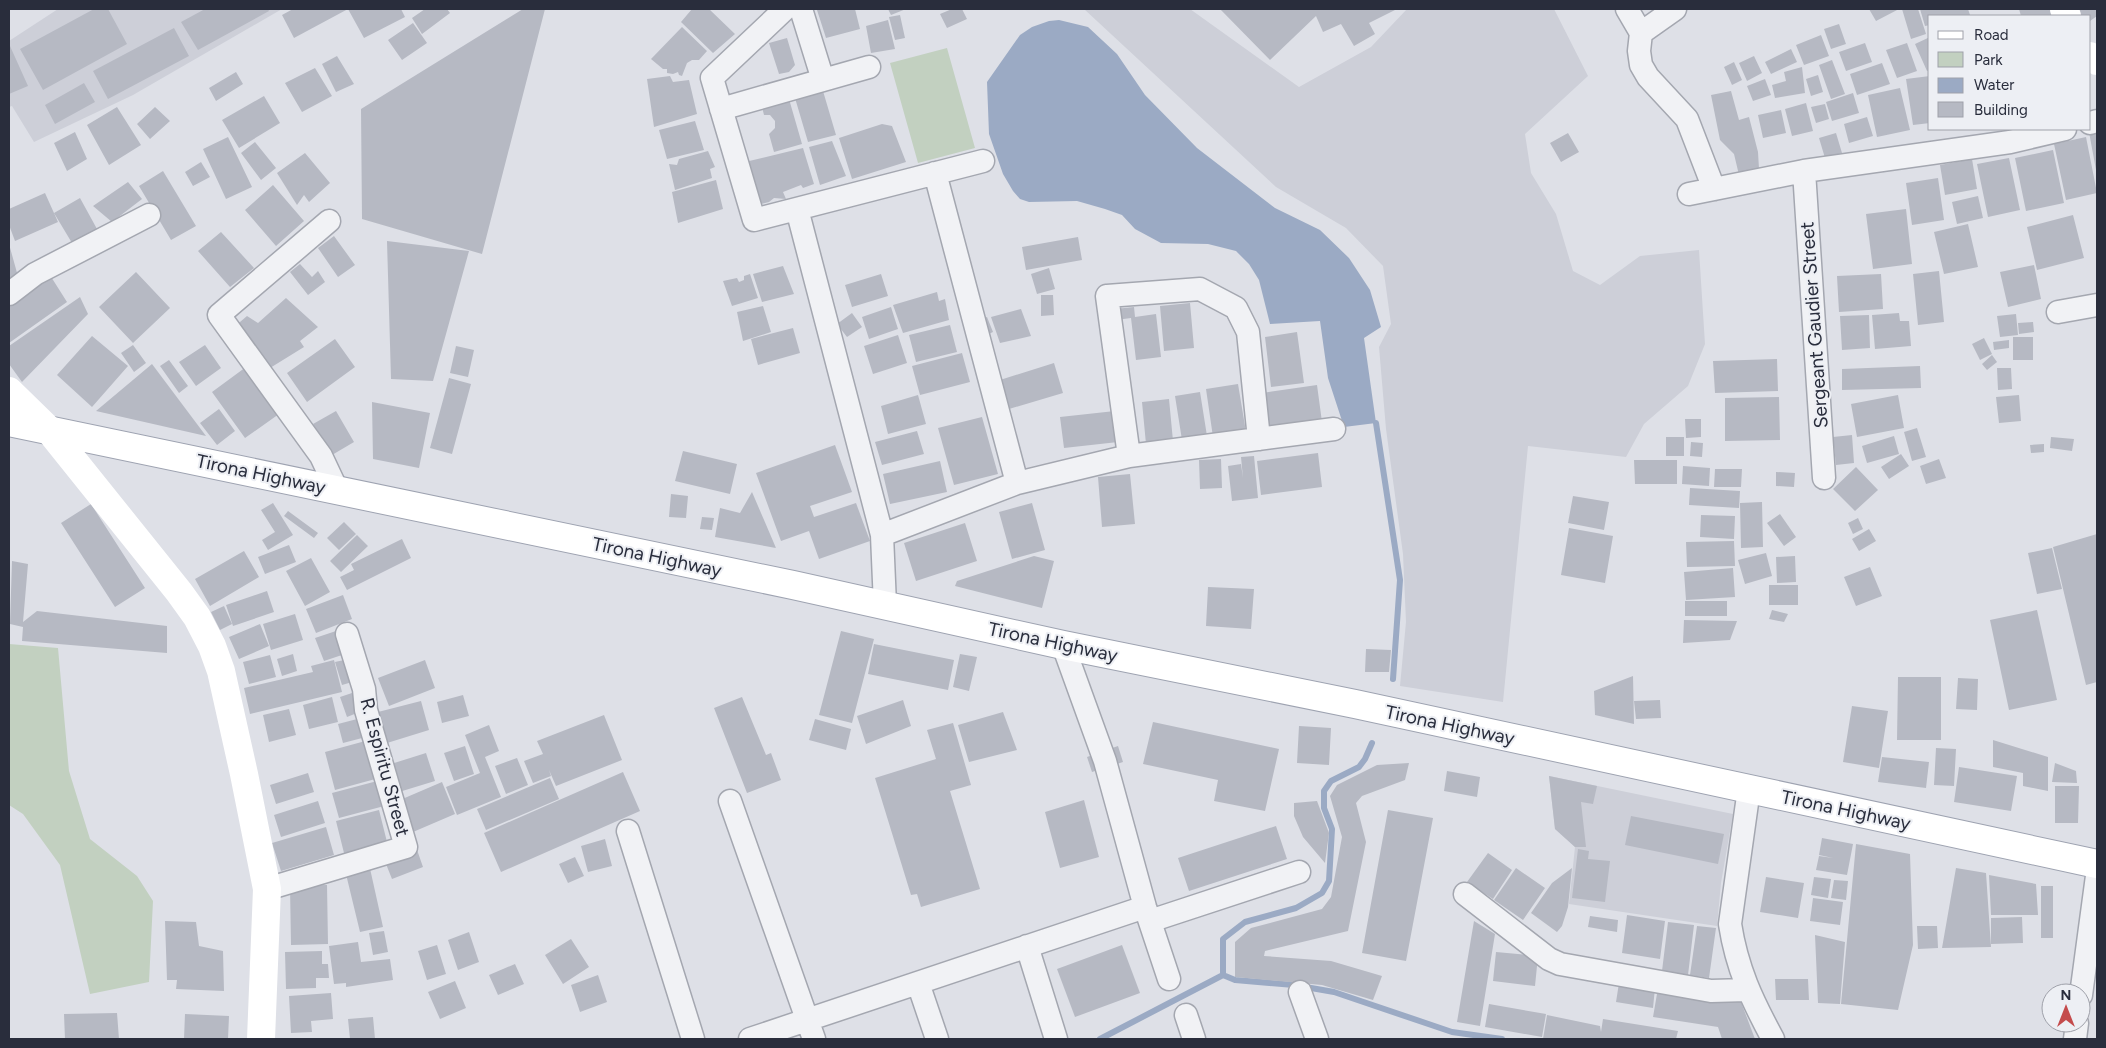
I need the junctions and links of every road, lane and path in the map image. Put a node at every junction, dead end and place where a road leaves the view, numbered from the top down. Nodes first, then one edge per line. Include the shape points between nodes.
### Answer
1 (786, 9) edge
2 (801, 9) edge
3 (1627, 9) edge
4 (1675, 9) edge
5 (1641, 33) junction
6 (869, 67) dead end
7 (823, 80) junction
8 (721, 109) junction
9 (2062, 130) edge
10 (983, 160) dead end
11 (1804, 171) junction
12 (936, 173) junction
13 (1714, 189) junction
14 (1689, 194) dead end
15 (797, 209) junction
16 (149, 215) dead end
17 (329, 221) dead end
18 (9, 294) edge
19 (2097, 305) edge
20 (2058, 312) dead end
21 (9, 391) edge
22 (9, 422) edge
23 (1334, 429) dead end
24 (49, 430) junction
25 (1259, 439) junction
26 (1129, 456) junction
27 (1824, 478) dead end
28 (1016, 483) junction
29 (338, 490) junction
30 (882, 535) junction
31 (885, 605) junction
32 (347, 634) dead end
33 (1063, 645) junction
34 (1749, 789) junction
35 (730, 801) dead end
36 (628, 831) dead end
37 (2097, 864) edge
38 (1299, 872) dead end
39 (2097, 876) edge
40 (266, 889) junction
41 (1465, 894) dead end
42 (1147, 914) junction
43 (1027, 946) junction
44 (1169, 979) dead end
45 (918, 983) junction
46 (2083, 983) edge
47 (1747, 990) junction
48 (1300, 992) dead end
49 (1186, 1015) dead end
50 (811, 1030) edge
51 (261, 1039) edge
52 (693, 1039) edge
53 (750, 1039) edge
54 (937, 1039) edge
55 (1056, 1039) edge
56 (1194, 1039) edge
57 (1317, 1039) edge
58 (1772, 1039) edge

1 - 8 street via 712,78
2 - 7 street
3 - 5 street
4 - 5 street
5 - 13 street via 1641,66 1687,119
6 - 7 street
7 - 8 street
8 - 15 street via 754,220
9 - 11 street via 2010,142
10 - 12 street
11 - 13 street
11 - 27 street, Sergeant Gaudier Street
12 - 15 street
12 - 28 street
13 - 14 street
15 - 30 street
16 - 18 street via 35,274
17 - 29 street via 219,316 321,456
19 - 20 street
21 - 24 main road
22 - 24 main road, Tirona Highway
23 - 25 street
24 - 29 main road, Tirona Highway
24 - 40 main road via 179,592 212,646 221,671 244,774
25 - 26 street
25 - 26 street via 1248,332 1236,308 1200,289 1107,296
26 - 28 street
28 - 30 street
29 - 31 main road, Tirona Highway
30 - 31 street
31 - 33 main road, Tirona Highway
32 - 40 street, R. Espiritu Street via 406,847
33 - 34 main road, Tirona Highway
33 - 42 street via 1105,761
34 - 37 main road, Tirona Highway
34 - 47 street via 1730,924
35 - 50 street
36 - 52 street
38 - 42 street
39 - 46 street
40 - 51 main road
41 - 47 street via 1560,964 1711,991
42 - 43 street
42 - 44 street
43 - 45 street
43 - 55 street
45 - 50 street
45 - 54 street
47 - 58 street
48 - 57 street
49 - 56 street
50 - 53 street

